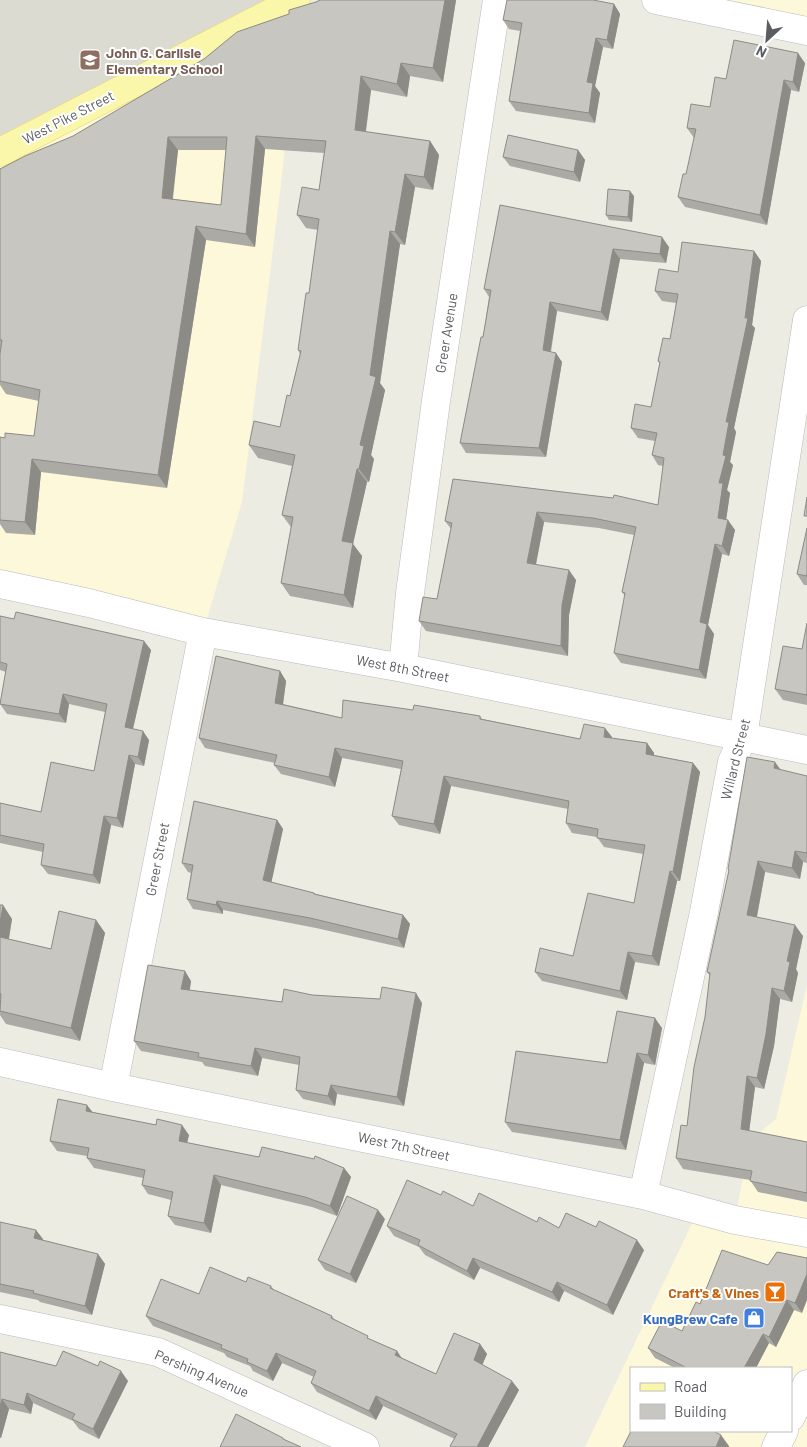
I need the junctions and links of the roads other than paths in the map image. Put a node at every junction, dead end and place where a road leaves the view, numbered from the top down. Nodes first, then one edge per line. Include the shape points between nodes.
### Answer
1 (296, 0) edge
2 (496, 0) edge
3 (656, 0) edge
4 (807, 31) edge
5 (0, 152) edge
6 (806, 328) edge
7 (0, 584) edge
8 (203, 632) junction
9 (403, 668) junction
10 (743, 737) junction
11 (807, 750) edge
12 (0, 1062) edge
13 (113, 1087) junction
14 (643, 1195) junction
15 (807, 1233) edge
16 (0, 1319) edge
17 (807, 1384) edge
18 (792, 1415) edge
19 (784, 1432) edge
20 (365, 1447) edge
21 (776, 1447) edge

1 - 5 main road, West Pike Street
2 - 9 street, Greer Avenue via 435,410
3 - 4 street
6 - 10 street, Willard Street
7 - 8 street, West 8th Street
8 - 9 street, West 8th Street
8 - 13 street, Greer Street
9 - 10 street, West 8th Street
10 - 11 street, West 8th Street
10 - 14 street, Willard Street via 732,762 704,912
12 - 13 street, West 7th Street
13 - 14 street, West 7th Street
14 - 15 street, West 7th Street via 735,1220
16 - 20 street, Pershing Avenue via 158,1352
17 - 18 street
19 - 21 street

